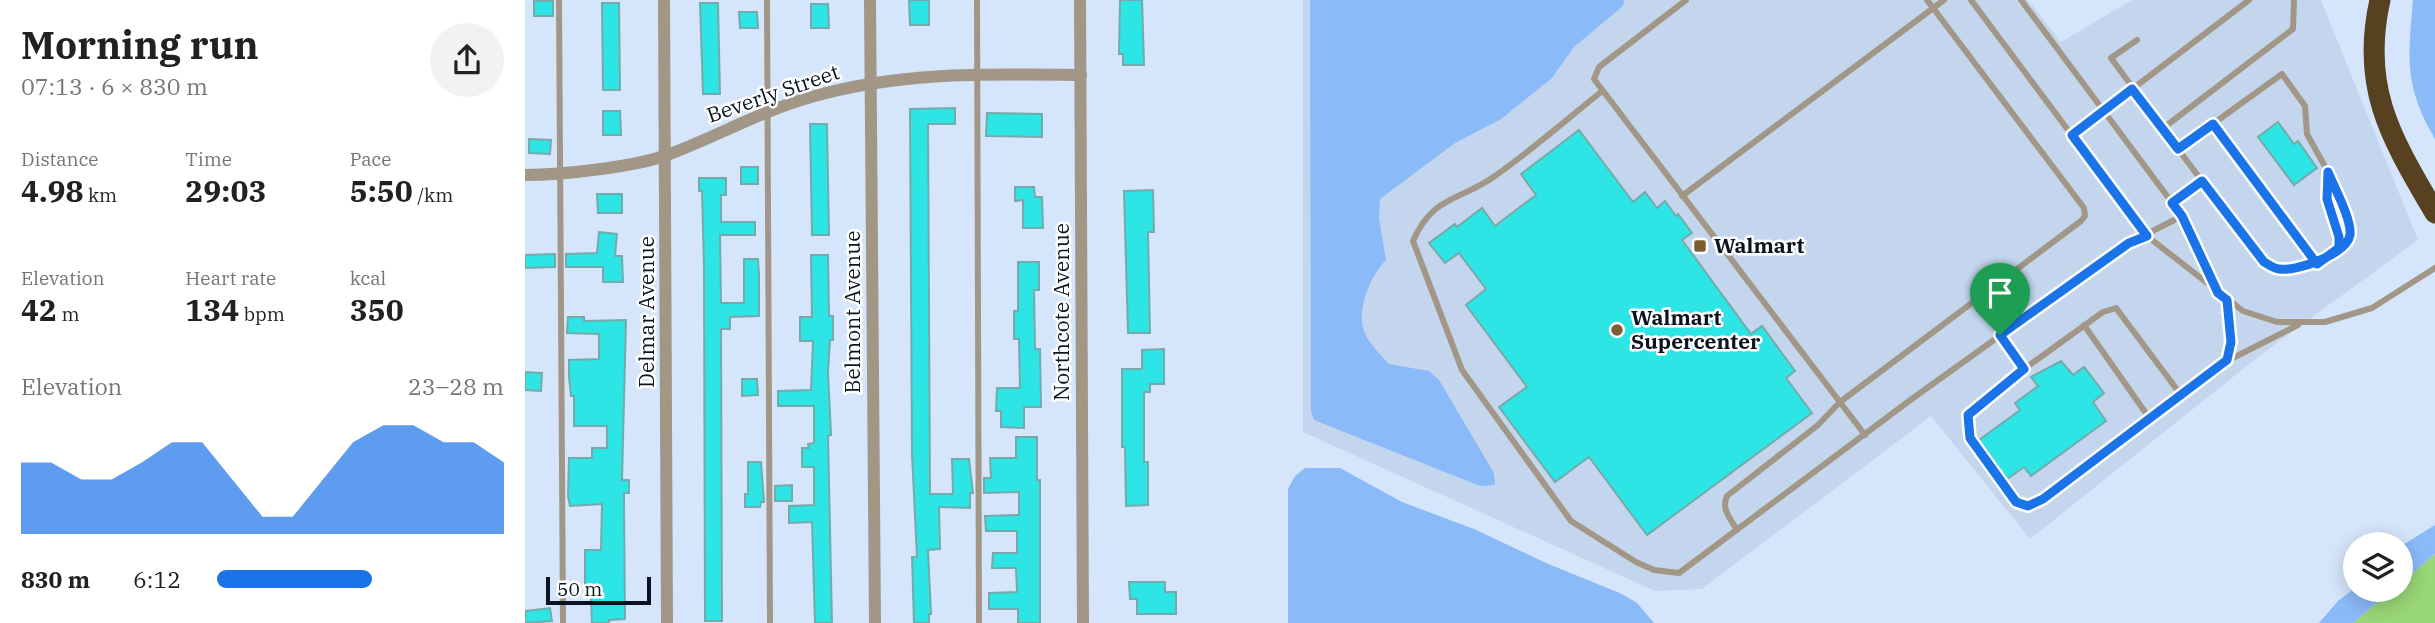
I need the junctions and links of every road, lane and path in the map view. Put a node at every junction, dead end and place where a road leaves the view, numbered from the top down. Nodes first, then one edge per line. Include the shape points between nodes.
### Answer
1 (559, 0) edge
2 (664, 0) edge
3 (767, 0) edge
4 (870, 0) edge
5 (977, 0) edge
6 (1080, 0) edge
7 (1668, 0) edge
8 (1686, 0) edge
9 (1927, 0) edge
10 (1944, 0) edge
11 (1971, 0) edge
12 (2021, 0) edge
13 (2249, 0) edge
14 (2294, 0) edge
15 (2380, 0) edge
16 (1675, 8) junction
17 (1933, 8) junction
18 (2137, 40) dead end
19 (977, 74) junction
20 (1081, 75) junction
21 (870, 82) junction
22 (2132, 89) junction
23 (1601, 92) junction
24 (2103, 110) junction
25 (768, 112) junction
26 (2213, 124) junction
27 (2162, 129) junction
28 (2072, 135) junction
29 (2178, 149) junction
30 (666, 155) junction
31 (560, 172) junction
32 (2328, 172) junction
33 (525, 175) edge
34 (2202, 181) junction
35 (1682, 196) junction
36 (2172, 203) junction
37 (2435, 213) edge
38 (2182, 216) junction
39 (2147, 236) junction
40 (2339, 248) junction
41 (2317, 264) junction
42 (2435, 268) edge
43 (2426, 273) junction
44 (2435, 277) edge
45 (2218, 293) junction
46 (2227, 300) junction
47 (2301, 324) junction
48 (2084, 325) junction
49 (2000, 335) junction
50 (2227, 360) junction
51 (2024, 369) junction
52 (2182, 395) junction
53 (1840, 402) junction
54 (2150, 419) junction
55 (1865, 435) junction
56 (1737, 530) junction
57 (562, 623) edge
58 (667, 623) edge
59 (769, 623) edge
60 (875, 623) edge
61 (979, 623) edge
62 (1083, 623) edge

1 - 31 lane
2 - 30 street, Delmar Avenue
3 - 25 lane
4 - 21 street, Belmont Avenue
5 - 19 lane
6 - 20 street, Northcote Avenue
7 - 16 lane
8 - 16 lane
9 - 17 lane
10 - 17 lane
11 - 28 lane
12 - 24 lane
13 - 22 lane
14 - 27 lane via 2293,29
15 - 37 highway via 2373,41 2375,85 2399,152
16 - 23 lane via 1599,67 1594,79
17 - 35 lane
17 - 53 lane via 2084,208 2085,216
18 - 22 lane via 2111,58
19 - 20 street, Beverly Street
19 - 21 street, Beverly Street
19 - 61 lane
20 - 62 street, Northcote Avenue
21 - 25 street, Beverly Street
21 - 60 street, Belmont Avenue
22 - 24 lane
22 - 27 lane
23 - 35 lane
23 - 56 lane via 1493,178 1439,204 1413,241 1462,370 1571,521 1636,562 1679,573
24 - 28 lane
24 - 36 lane
25 - 30 street, Beverly Street
25 - 59 lane
26 - 29 lane
26 - 32 lane via 2282,74 2305,106 2307,134
26 - 41 lane
27 - 29 lane
28 - 39 lane
29 - 34 lane
30 - 31 street, Beverly Street
30 - 58 street, Delmar Avenue
31 - 33 street, Beverly Street
31 - 57 lane
32 - 40 lane via 2327,199
32 - 40 lane via 2350,228 2348,241
34 - 36 lane
34 - 41 lane via 2264,262 2279,270
35 - 53 lane
36 - 38 lane
38 - 39 lane
38 - 45 lane
39 - 45 lane
39 - 49 lane via 2129,243
40 - 41 lane
42 - 43 lane
43 - 44 lane
43 - 47 lane via 2372,308
45 - 46 lane
46 - 47 lane via 2266,319
46 - 50 lane via 2231,342
47 - 50 lane
48 - 51 lane
48 - 52 lane via 2116,308
48 - 54 lane
49 - 51 lane
49 - 55 lane
50 - 52 lane
51 - 54 lane via 1968,415 1967,425 1970,438 2016,502 2028,506 2043,499
52 - 54 lane
53 - 55 lane
53 - 56 lane via 1818,425 1727,496 1725,511
55 - 56 lane

